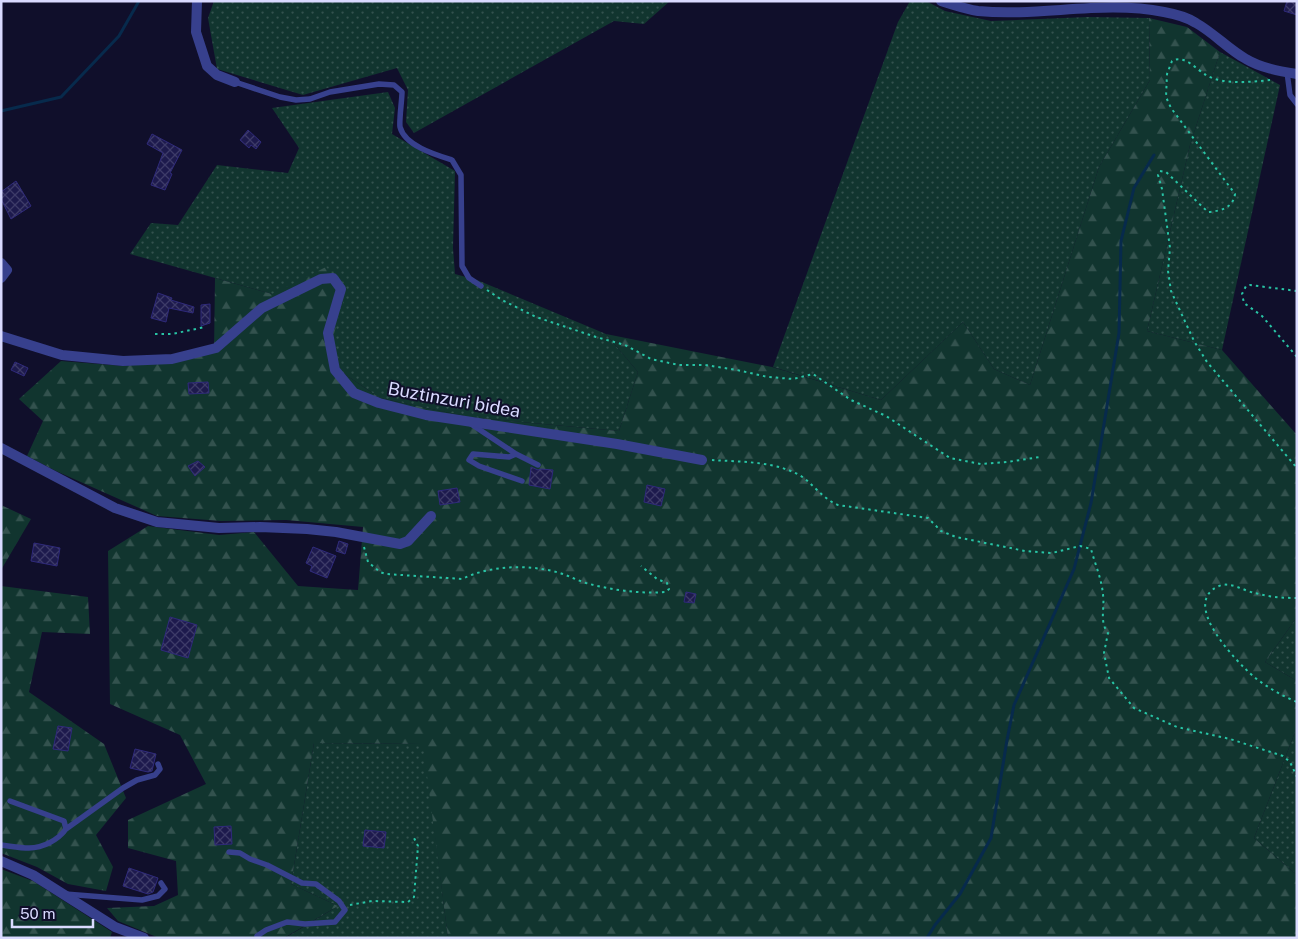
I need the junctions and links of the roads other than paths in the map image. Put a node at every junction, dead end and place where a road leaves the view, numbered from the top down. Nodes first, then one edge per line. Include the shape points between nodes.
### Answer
1 (197, 1) edge
2 (941, 1) edge
3 (1093, 4) edge
4 (1292, 73) edge
5 (235, 82) joint
6 (1297, 104) edge
7 (1, 263) edge
8 (1, 278) edge
9 (480, 286) road end
10 (1, 336) edge
11 (467, 421) junction
12 (1, 448) edge
13 (516, 454) junction
14 (702, 460) road end
15 (538, 465) dead end
16 (522, 481) dead end
17 (431, 516) dead end
18 (158, 764) dead end
19 (10, 801) dead end
20 (66, 829) junction
21 (1, 845) edge
22 (229, 852) dead end
23 (1, 861) edge
24 (160, 884) dead end
25 (62, 894) junction
26 (144, 938) edge
27 (258, 938) edge

1 - 5 street via 196,32 206,66 217,75
2 - 3 street via 961,8 993,12 1045,11
3 - 4 street via 1150,9 1188,18 1246,59 1260,66
4 - 6 lane via 1290,96
5 - 9 lane via 296,100 379,84 394,85 402,92 400,128 422,149 452,160 461,175 462,266 469,278
7 - 8 street via 7,270
10 - 11 street, Buztinzuri bidea via 62,355 123,361 172,359 216,348 262,308 321,279 333,278 341,288 328,333 335,370 354,393 378,403 426,415
11 - 13 lane
11 - 14 street, Buztinzuri bidea
12 - 17 street via 115,508 157,522 219,528 307,529 400,544 408,541
13 - 15 lane
13 - 16 lane via 509,457 473,454 469,460
18 - 20 lane via 160,769 155,775 123,788
19 - 20 lane via 64,821
20 - 21 lane via 60,837 44,845 30,848
22 - 27 lane via 240,853 302,883 316,884 330,893 345,910 335,922 287,922 266,930
23 - 25 street via 34,875
24 - 25 lane via 165,889 158,896 142,900
25 - 26 street via 115,927

